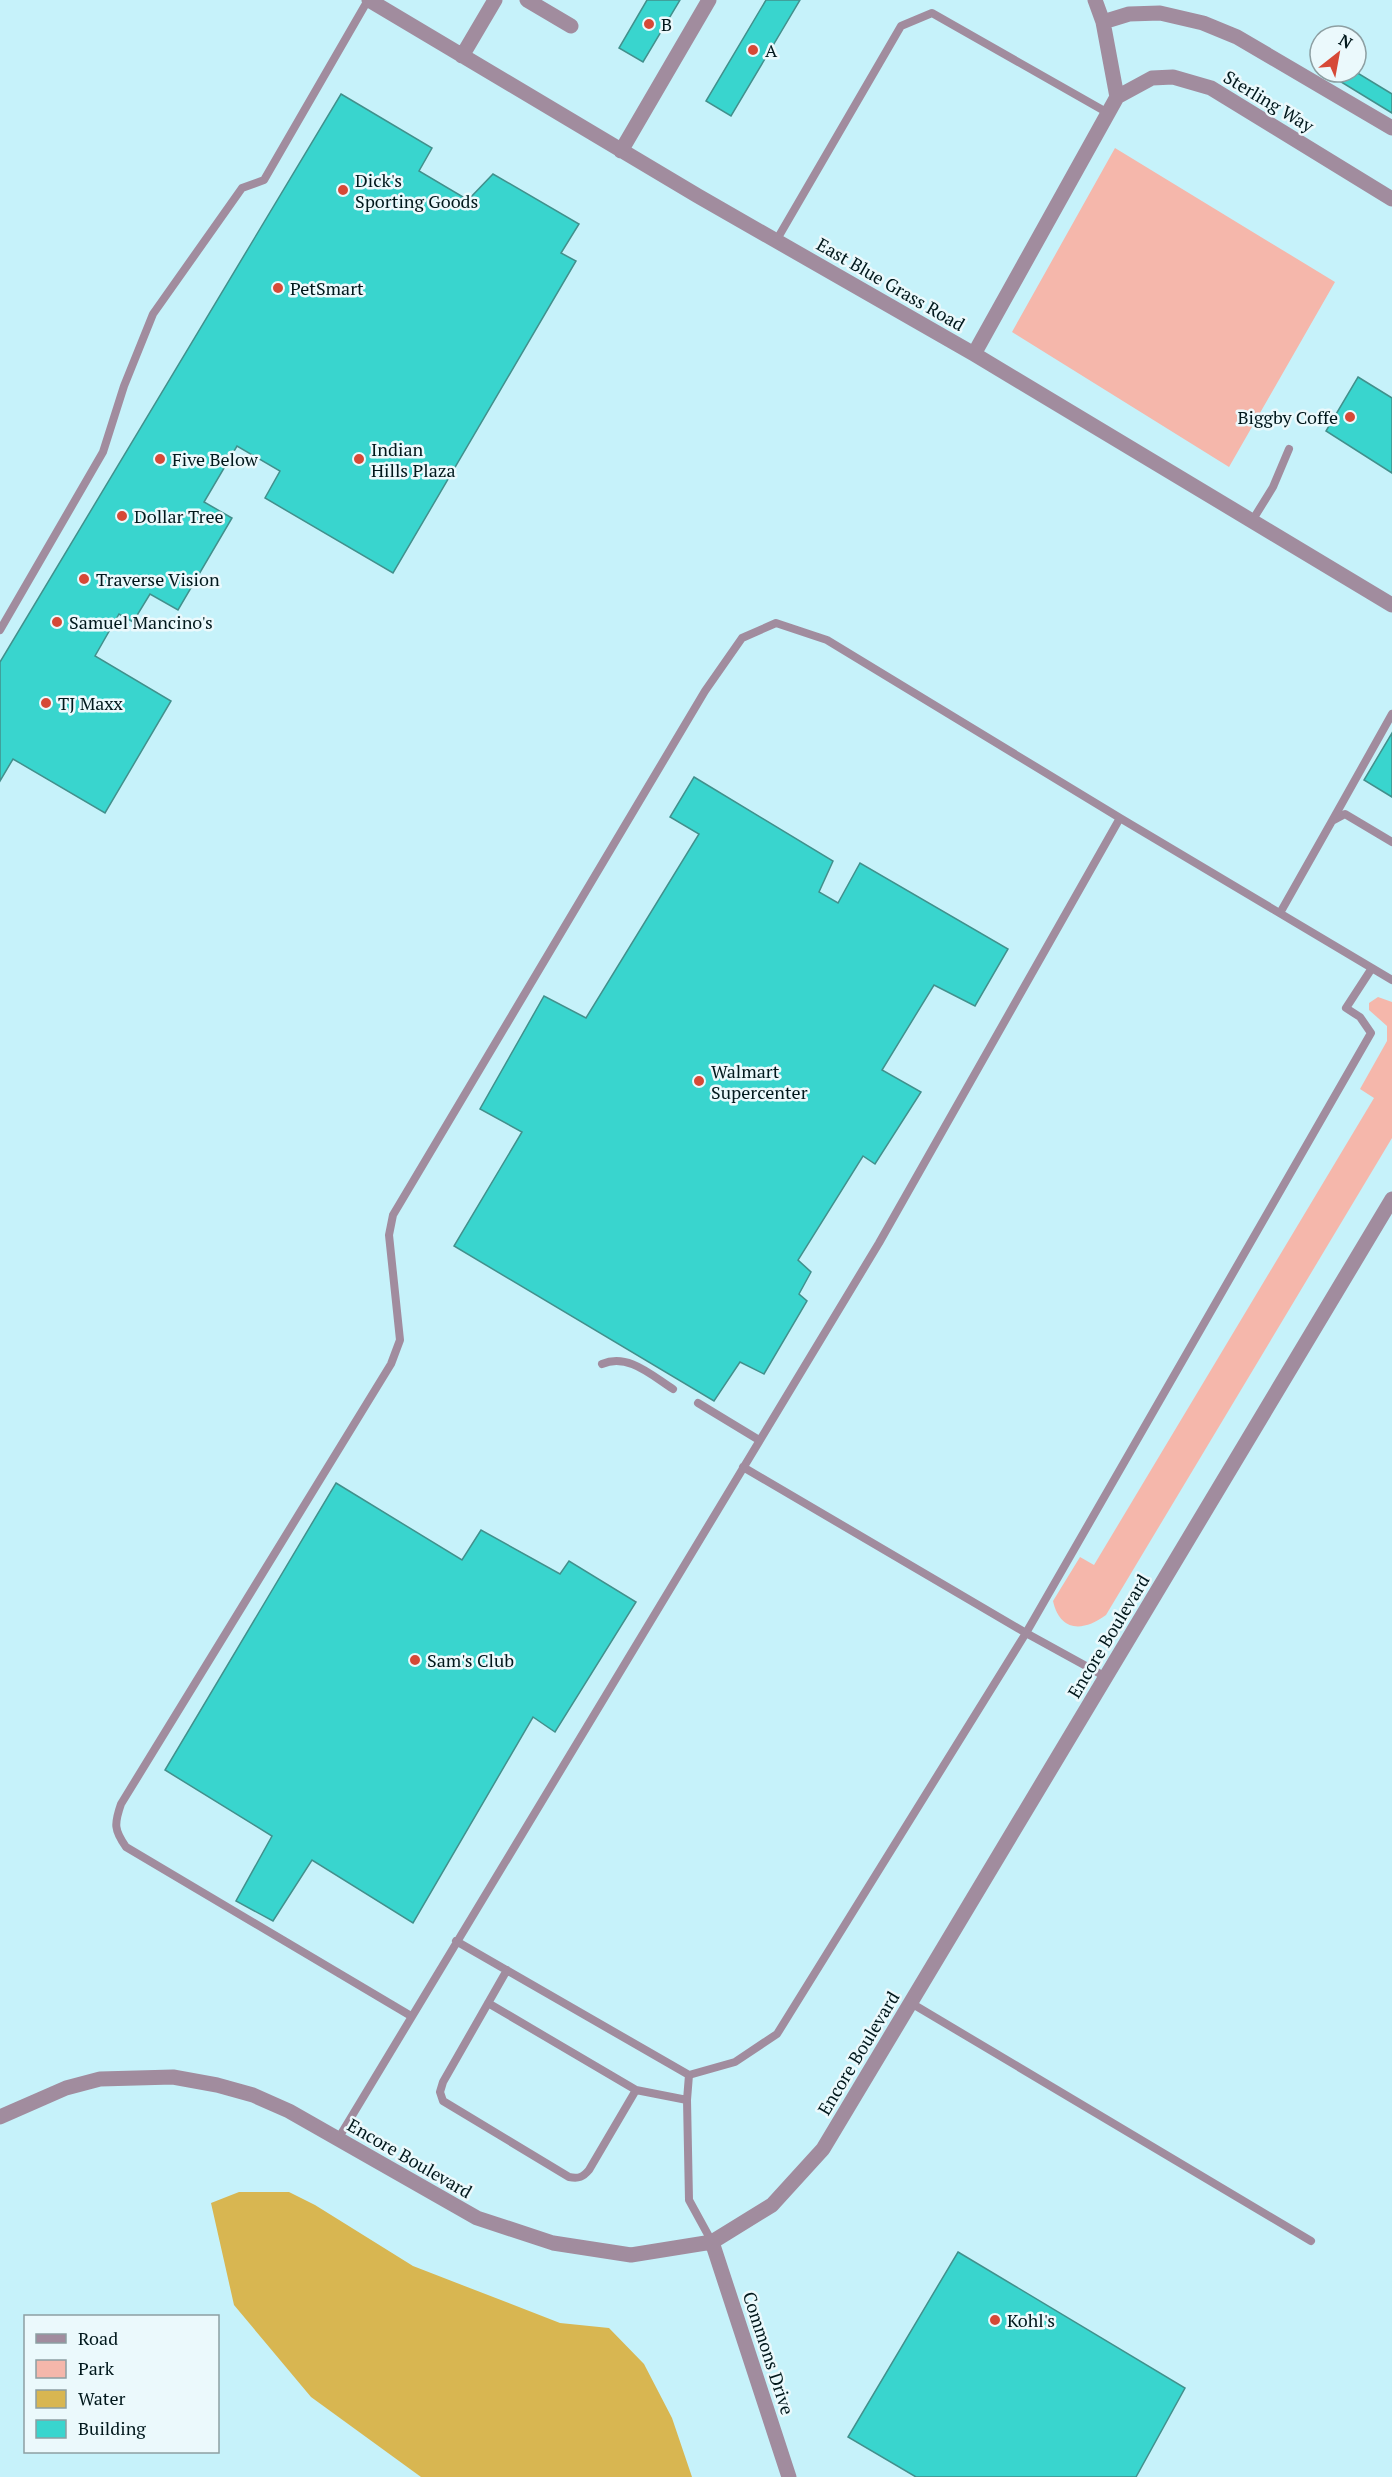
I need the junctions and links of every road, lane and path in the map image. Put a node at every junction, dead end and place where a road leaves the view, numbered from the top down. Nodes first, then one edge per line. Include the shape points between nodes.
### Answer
1 (368, 0) edge
2 (495, 0) edge
3 (527, 0) edge
4 (709, 0) edge
5 (1095, 0) edge
6 (1103, 22) junction
7 (572, 26) dead end
8 (462, 56) junction
9 (1117, 97) junction
10 (1107, 113) junction
11 (1392, 128) edge
12 (621, 150) junction
13 (1392, 199) edge
14 (776, 241) junction
15 (974, 354) junction
16 (1289, 448) dead end
17 (1252, 521) junction
18 (1392, 605) edge
19 (0, 630) edge
20 (1392, 714) edge
21 (1120, 818) junction
22 (1332, 821) junction
23 (1392, 842) edge
24 (1280, 913) junction
25 (1372, 968) junction
26 (1392, 980) edge
27 (1392, 1199) edge
28 (602, 1364) dead end
29 (673, 1389) dead end
30 (698, 1403) dead end
31 (759, 1440) junction
32 (743, 1467) junction
33 (1026, 1632) junction
34 (1106, 1677) junction
35 (456, 1941) junction
36 (507, 1970) junction
37 (488, 2003) junction
38 (910, 2004) junction
39 (411, 2016) junction
40 (689, 2075) junction
41 (636, 2090) junction
42 (687, 2100) junction
43 (0, 2117) edge
44 (338, 2139) junction
45 (1311, 2241) dead end
46 (712, 2242) junction
47 (789, 2477) edge

1 - 8 street, East Blue Grass Road
1 - 19 lane via 264,180 242,188 153,314 103,452
2 - 8 street
3 - 7 street
4 - 12 street
5 - 6 street
6 - 9 street
6 - 11 street via 1130,14 1160,13 1203,23 1237,37
8 - 12 street, East Blue Grass Road
9 - 10 street, Sterling Way
9 - 13 street, Sterling Way via 1152,78 1173,77 1212,88
10 - 14 lane via 932,13 901,26
10 - 15 street, Sterling Way
12 - 14 street, East Blue Grass Road
14 - 15 street, East Blue Grass Road
15 - 17 street, East Blue Grass Road
16 - 17 lane via 1273,487
17 - 18 street, East Blue Grass Road
20 - 22 lane
21 - 24 lane
21 - 31 lane via 879,1243
21 - 39 lane via 828,640 776,623 742,638 705,691 393,1215 389,1235 400,1340 391,1364 127,1794 116,1820 117,1835 126,1847
22 - 23 lane via 1345,814
22 - 24 lane
24 - 25 lane
25 - 26 lane
25 - 33 lane via 1346,1008 1360,1017 1371,1033
27 - 34 street, Encore Boulevard
28 - 29 lane via 619,1359
30 - 31 lane
31 - 32 lane
32 - 33 lane
32 - 35 lane
33 - 34 lane
33 - 40 lane via 777,2034 735,2062
34 - 38 street, Encore Boulevard
35 - 36 lane
35 - 39 lane
36 - 37 lane
36 - 40 lane
37 - 41 lane
37 - 41 lane via 443,2082 443,2101 569,2177 584,2176
38 - 45 lane
38 - 46 street, Encore Boulevard via 824,2149 772,2205
39 - 44 lane
40 - 42 lane
41 - 42 lane
42 - 46 lane via 689,2200
43 - 44 street, Encore Boulevard via 66,2088 100,2079 173,2077 253,2096
44 - 46 street, Encore Boulevard via 477,2218 553,2243 631,2255
46 - 47 street, Commons Drive

